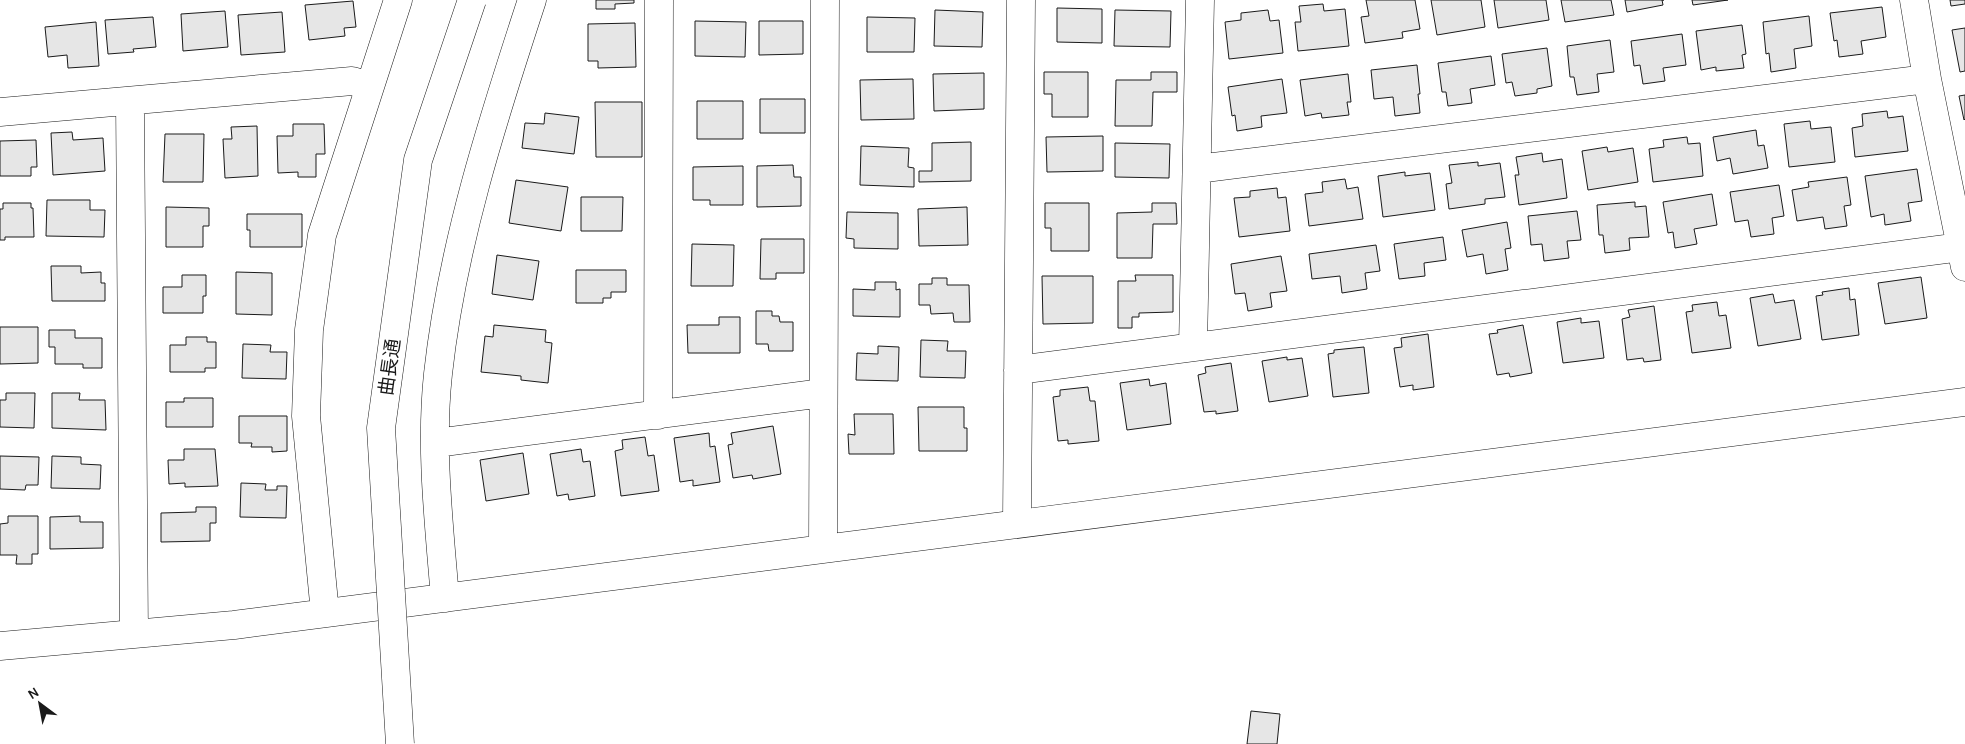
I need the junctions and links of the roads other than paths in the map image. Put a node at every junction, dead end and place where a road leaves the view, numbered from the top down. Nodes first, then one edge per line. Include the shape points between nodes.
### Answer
1 (398, 0) edge
2 (472, 0) edge
3 (532, 0) edge
4 (659, 0) edge
5 (826, 0) edge
6 (1021, 0) edge
7 (1200, 0) edge
8 (1914, 0) edge
9 (1928, 79) junction
10 (370, 86) junction
11 (130, 101) junction
12 (0, 112) edge
13 (1197, 169) junction
14 (1957, 184) edge
15 (1963, 257) edge
16 (1193, 347) junction
17 (1018, 370) junction
18 (823, 393) junction
19 (1965, 402) edge
20 (658, 415) junction
21 (436, 443) junction
22 (1017, 523) junction
23 (823, 548) junction
24 (445, 598) junction
25 (325, 613) junction
26 (134, 634) junction
27 (0, 646) edge
28 (400, 744) edge

1 - 10 street
2 - 28 street, 曲長通, bridge via 418,160 381,428
3 - 21 street via 482,160 453,277 438,376
4 - 20 street
5 - 18 street
6 - 17 street
7 - 13 street
8 - 9 street
9 - 13 street
9 - 14 street
10 - 11 street via 352,82
10 - 25 street via 322,235 310,330 306,416
11 - 12 street
11 - 26 street
13 - 16 street
14 - 15 street
15 - 16 street
16 - 17 street
17 - 22 street
18 - 20 street
18 - 23 street
19 - 22 street
20 - 21 street
21 - 24 street
22 - 23 street
23 - 24 street
24 - 25 street
25 - 26 street
26 - 27 street

